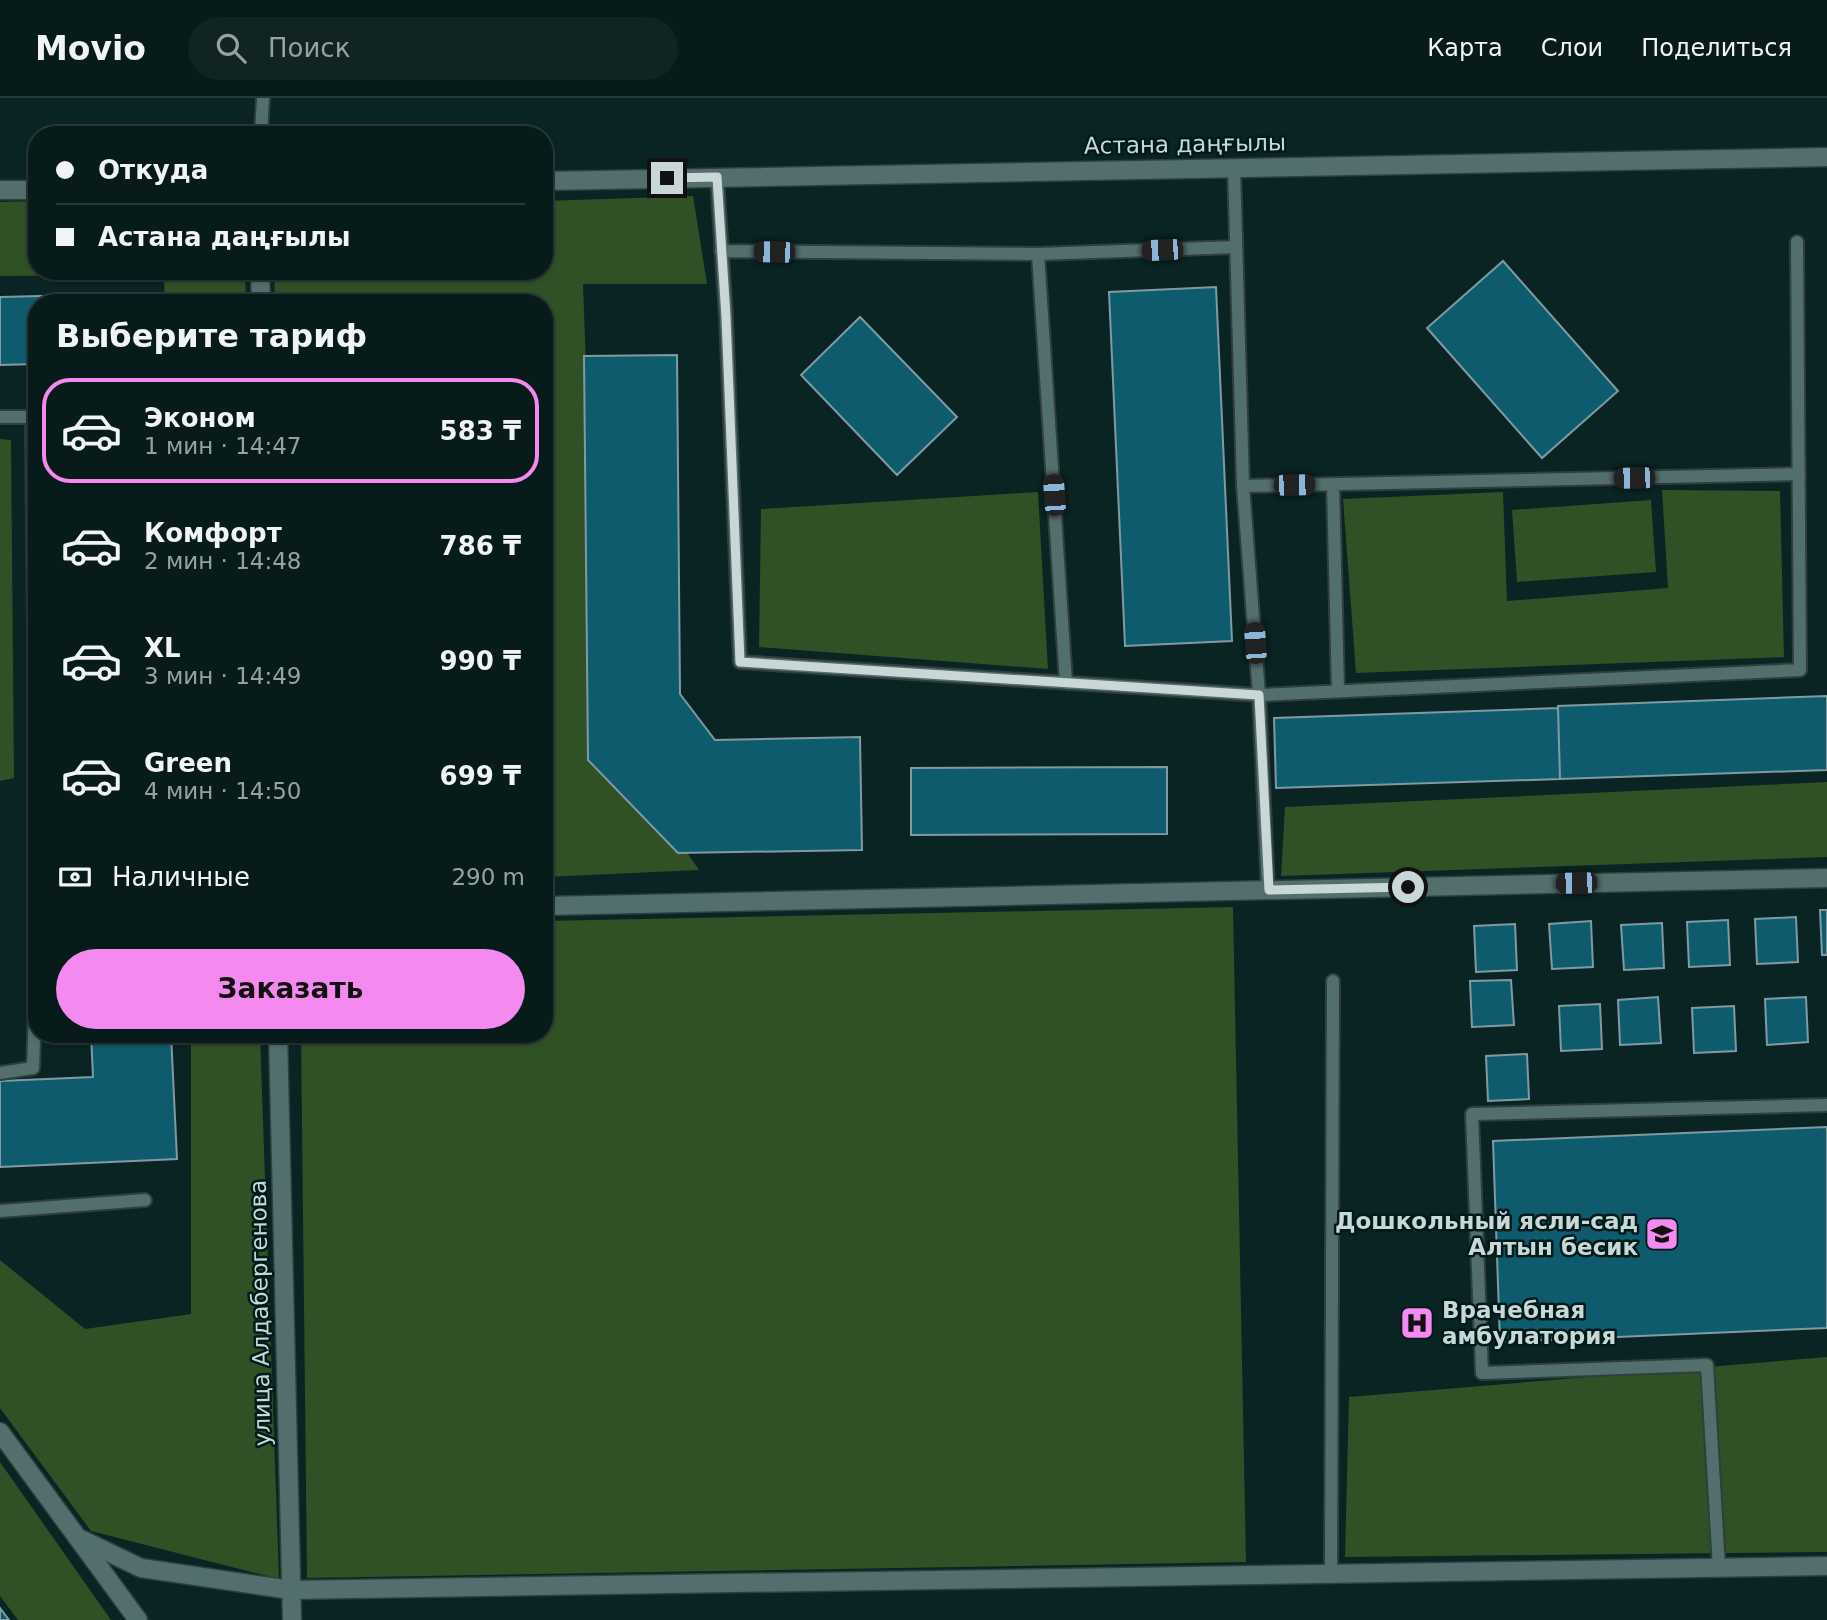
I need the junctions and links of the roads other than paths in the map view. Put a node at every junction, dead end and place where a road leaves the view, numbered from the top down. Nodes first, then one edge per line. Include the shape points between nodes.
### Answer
1 (263, 98) edge
2 (261, 126) edge
3 (1827, 157) edge
4 (1234, 168) junction
5 (717, 177) junction
6 (553, 181) edge
7 (0, 190) edge
8 (28, 190) edge
9 (1797, 242) dead end
10 (1236, 247) junction
11 (722, 251) junction
12 (1038, 254) junction
13 (0, 417) edge
14 (28, 417) edge
15 (1799, 474) junction
16 (1333, 484) junction
17 (1243, 486) junction
18 (1066, 683) junction
19 (1338, 691) junction
20 (1259, 695) junction
21 (1827, 878) edge
22 (1269, 890) junction
23 (553, 906) edge
24 (1333, 981) dead end
25 (34, 1043) edge
26 (278, 1043) edge
27 (0, 1073) edge
28 (1827, 1105) edge
29 (145, 1200) dead end
30 (0, 1211) edge
31 (0, 1432) edge
32 (80, 1538) junction
33 (1827, 1566) edge
34 (1719, 1568) junction
35 (1331, 1574) junction
36 (291, 1590) junction
37 (138, 1620) edge
38 (292, 1620) edge

1 - 2 lane
3 - 4 street, Астана даңғылы
4 - 5 street, Астана даңғылы
4 - 10 lane
5 - 6 street, Астана даңғылы
5 - 11 lane
7 - 8 street
9 - 15 lane
10 - 12 lane
10 - 17 lane
11 - 12 lane
11 - 18 lane via 740,662
12 - 18 lane
13 - 14 lane
15 - 16 lane
15 - 19 lane via 1800,670
16 - 17 lane
16 - 19 lane
17 - 20 lane
18 - 20 lane
19 - 20 lane
20 - 22 lane
21 - 22 street
22 - 23 street
24 - 35 lane
25 - 27 lane via 33,1068
26 - 36 street, улица Алдабергенова
28 - 34 lane via 1472,1114 1482,1373 1707,1365
29 - 30 lane
31 - 32 street
32 - 36 street via 141,1568
32 - 37 street
33 - 34 street
34 - 35 street
35 - 36 street
36 - 38 street, улица Алдабергенова

